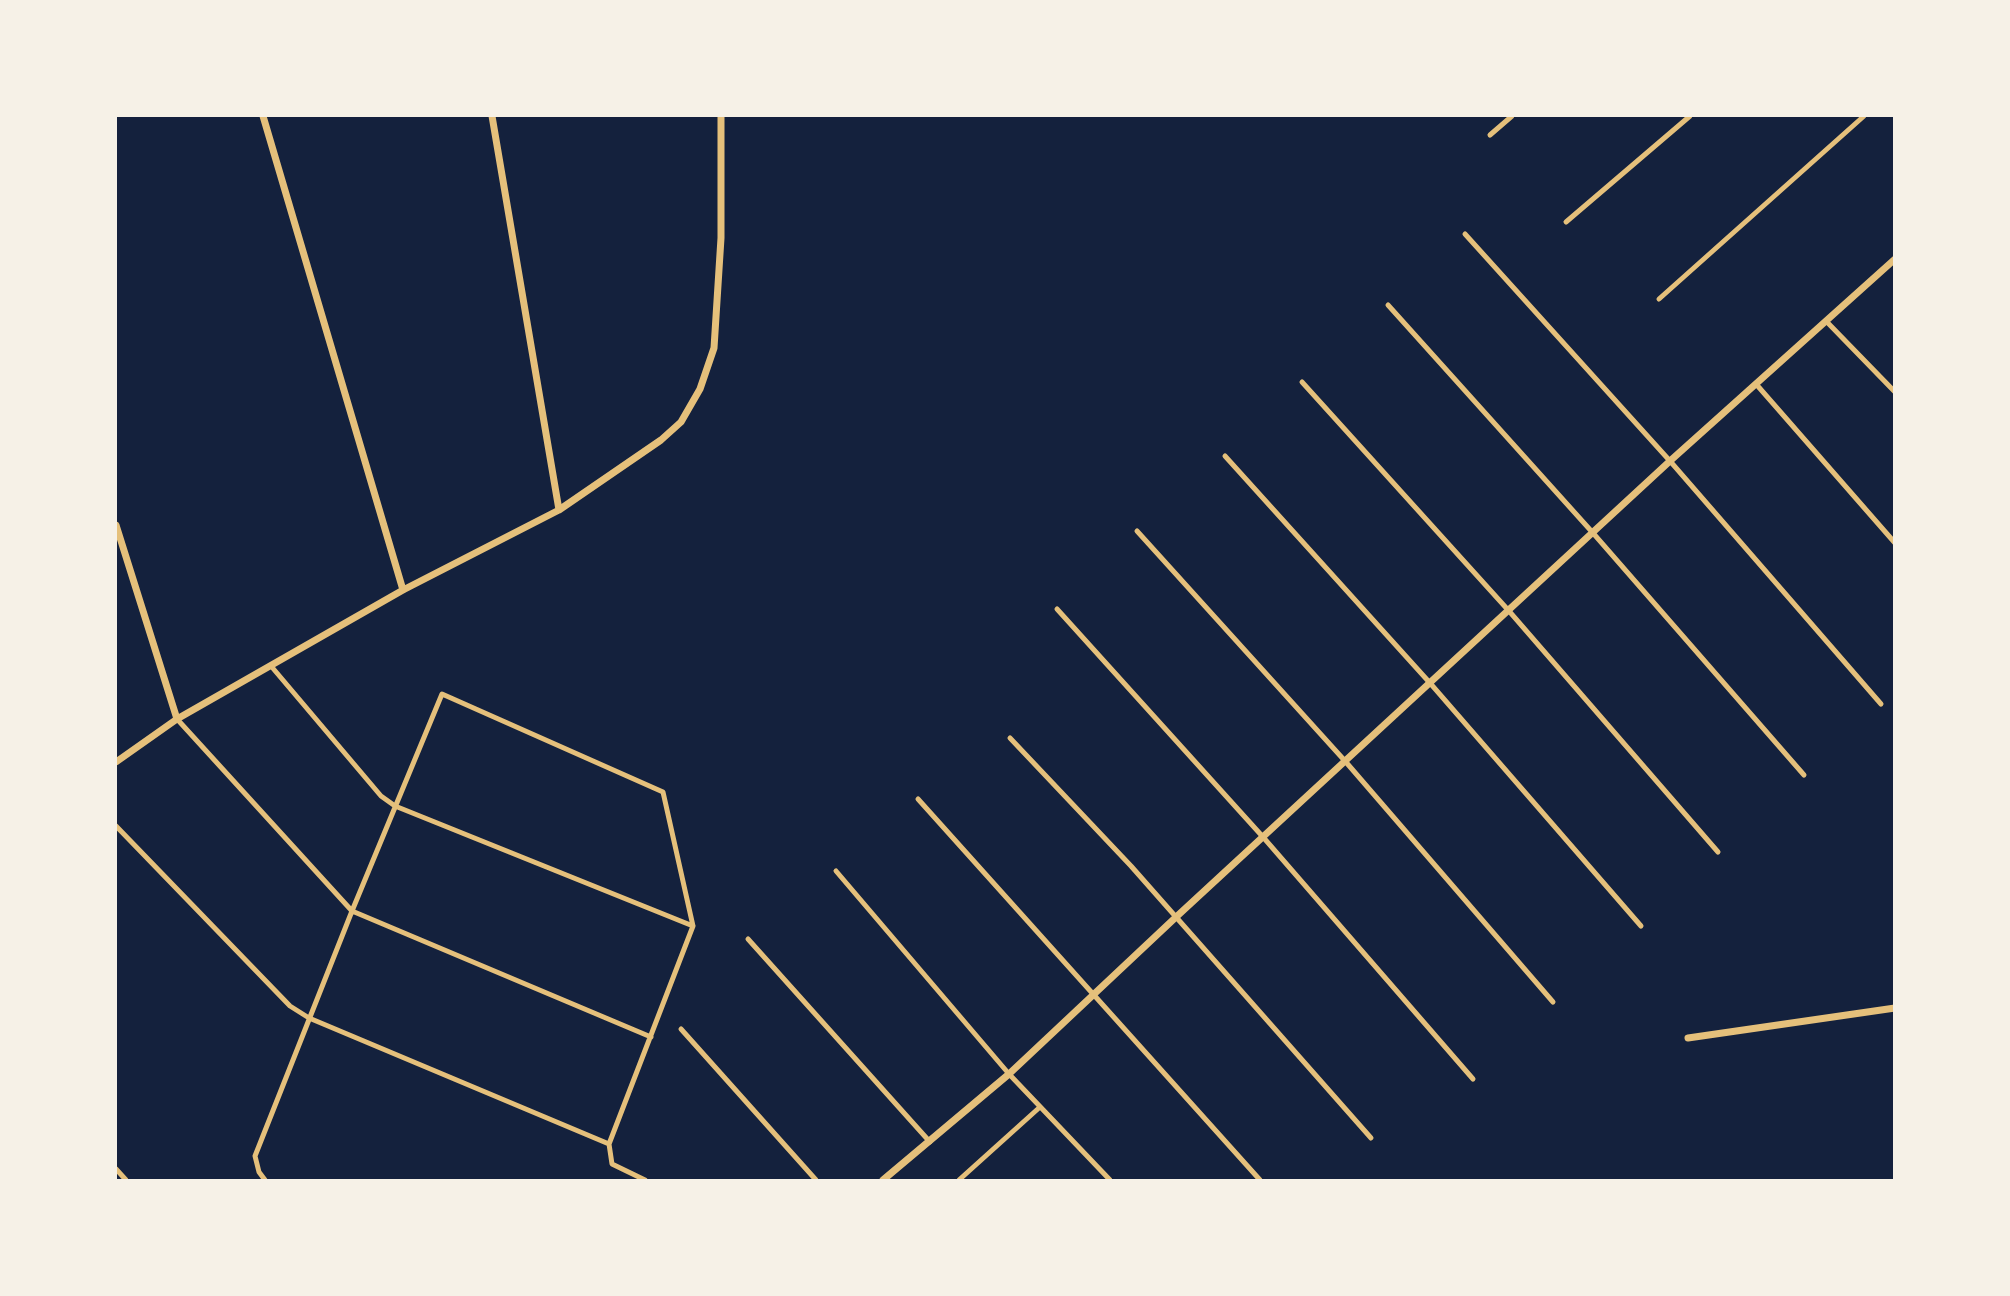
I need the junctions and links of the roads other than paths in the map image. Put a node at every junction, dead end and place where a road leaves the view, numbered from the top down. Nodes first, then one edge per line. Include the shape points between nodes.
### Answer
1 (262, 116) edge
2 (492, 116) edge
3 (721, 116) edge
4 (1512, 116) edge
5 (1690, 116) edge
6 (1864, 116) edge
7 (1490, 135) dead end
8 (1566, 222) dead end
9 (1465, 234) dead end
10 (1895, 259) edge
11 (1659, 299) dead end
12 (1388, 305) dead end
13 (1826, 321) junction
14 (1303, 382) dead end
15 (1756, 384) junction
16 (1895, 392) edge
17 (1225, 456) dead end
18 (1670, 461) junction
19 (559, 510) junction
20 (116, 525) edge
21 (1137, 531) dead end
22 (1593, 533) junction
23 (1895, 543) edge
24 (403, 590) junction
25 (1057, 609) dead end
26 (1509, 611) junction
27 (271, 666) junction
28 (1430, 683) junction
29 (1881, 704) dead end
30 (177, 719) junction
31 (1010, 738) dead end
32 (1345, 761) junction
33 (116, 762) edge
34 (1804, 775) dead end
35 (918, 799) dead end
36 (396, 806) junction
37 (116, 826) edge
38 (1263, 837) junction
39 (1718, 852) dead end
40 (836, 871) dead end
41 (352, 911) junction
42 (1175, 918) junction
43 (693, 926) junction
44 (1641, 926) dead end
45 (748, 939) dead end
46 (1093, 995) junction
47 (1553, 1002) dead end
48 (1895, 1008) edge
49 (309, 1018) junction
50 (681, 1029) dead end
51 (651, 1037) junction
52 (1688, 1038) dead end
53 (1009, 1074) junction
54 (1473, 1079) dead end
55 (1040, 1107) junction
56 (1371, 1138) dead end
57 (930, 1142) junction
58 (610, 1144) junction
59 (116, 1169) edge
60 (126, 1181) edge
61 (265, 1181) edge
62 (645, 1181) edge
63 (816, 1181) edge
64 (883, 1181) edge
65 (959, 1181) edge
66 (1110, 1181) edge
67 (1260, 1181) edge

1 - 24 street
2 - 19 street
3 - 19 street via 717,310 714,348 700,389 681,422 662,440
4 - 7 lane
5 - 8 lane
6 - 11 lane
9 - 18 lane
10 - 13 street
12 - 22 lane
13 - 15 street
13 - 16 lane
14 - 26 lane
15 - 18 street
15 - 23 lane
17 - 28 lane
18 - 22 street
18 - 29 lane
19 - 24 street
20 - 30 street
21 - 32 lane
22 - 26 street
22 - 34 lane
24 - 27 street
25 - 38 lane
26 - 28 street
26 - 39 lane
27 - 30 street
27 - 36 lane via 382,796
28 - 32 street
28 - 44 lane
30 - 33 street
30 - 41 lane
31 - 42 lane
32 - 38 street
32 - 47 lane
35 - 46 lane
36 - 41 lane
36 - 43 lane
36 - 43 lane via 442,694 663,792
37 - 49 lane via 290,1006
38 - 42 street
38 - 54 lane
40 - 53 lane
41 - 49 lane
41 - 51 lane
42 - 46 street
42 - 56 lane
43 - 51 lane
45 - 57 lane
46 - 53 street
46 - 67 lane
48 - 52 street
49 - 58 lane
49 - 61 lane via 255,1156
50 - 63 lane
51 - 58 lane
53 - 55 lane
53 - 57 street
55 - 65 lane
55 - 66 lane
57 - 64 street
58 - 62 lane via 612,1164
59 - 60 lane

